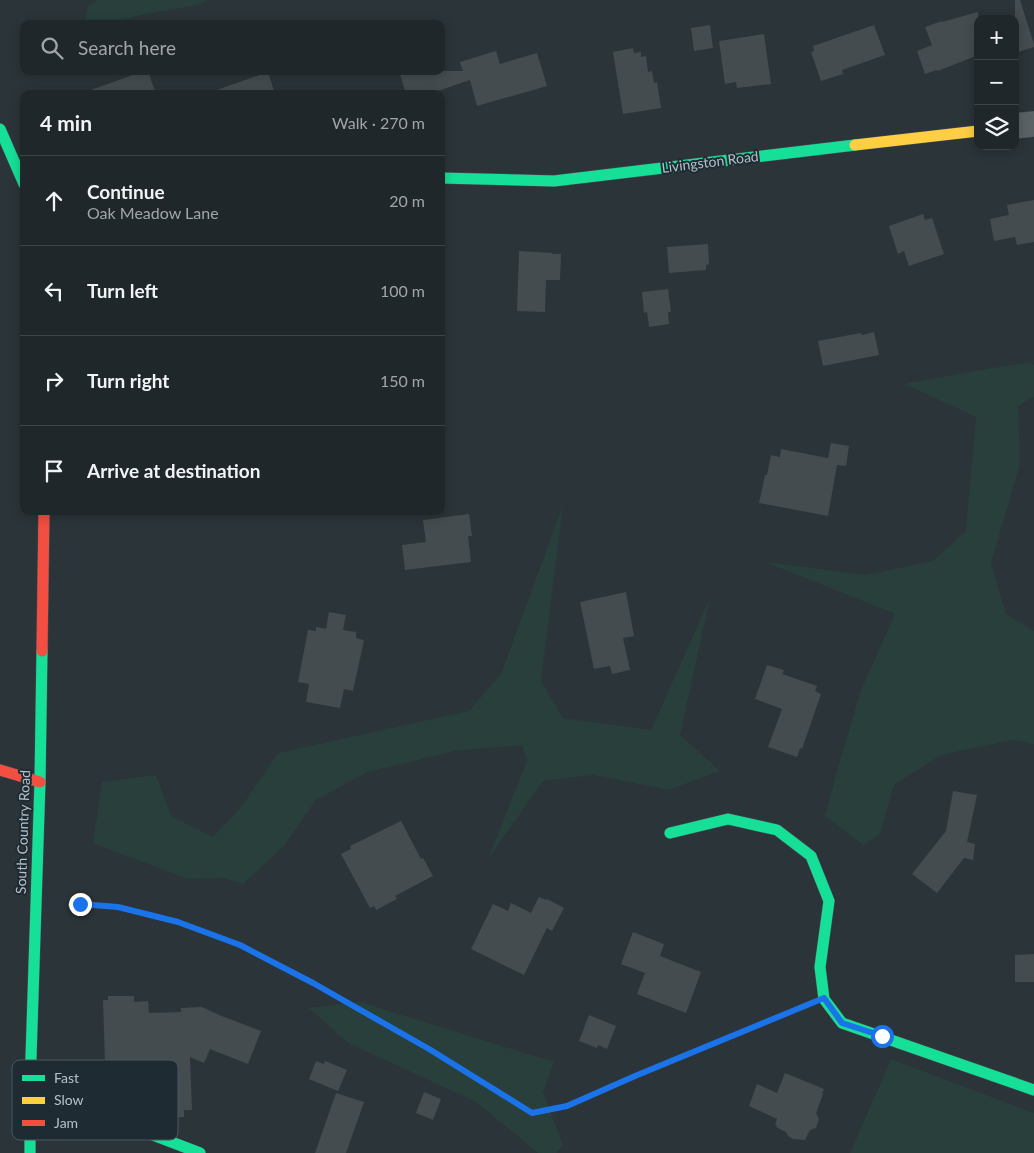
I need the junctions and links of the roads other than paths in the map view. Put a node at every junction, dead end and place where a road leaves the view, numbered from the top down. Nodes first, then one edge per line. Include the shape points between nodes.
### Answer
1 (1034, 124) edge
2 (1019, 126) edge
3 (0, 129) edge
4 (974, 130) edge
5 (20, 174) edge
6 (445, 178) edge
7 (44, 515) edge
8 (0, 770) edge
9 (40, 782) junction
10 (670, 833) dead end
11 (31, 1060) edge
12 (1034, 1090) edge
13 (30, 1140) edge
14 (166, 1140) edge
15 (30, 1153) edge
16 (200, 1153) edge

1 - 2 street
3 - 5 street
4 - 6 street, Livingston Road via 554,181
7 - 9 street, South Country Road
8 - 9 street
9 - 11 street, South Country Road
10 - 12 street via 728,819 777,830 811,856 829,901 820,967 824,998 842,1023
13 - 15 street, South Country Road
14 - 16 street

